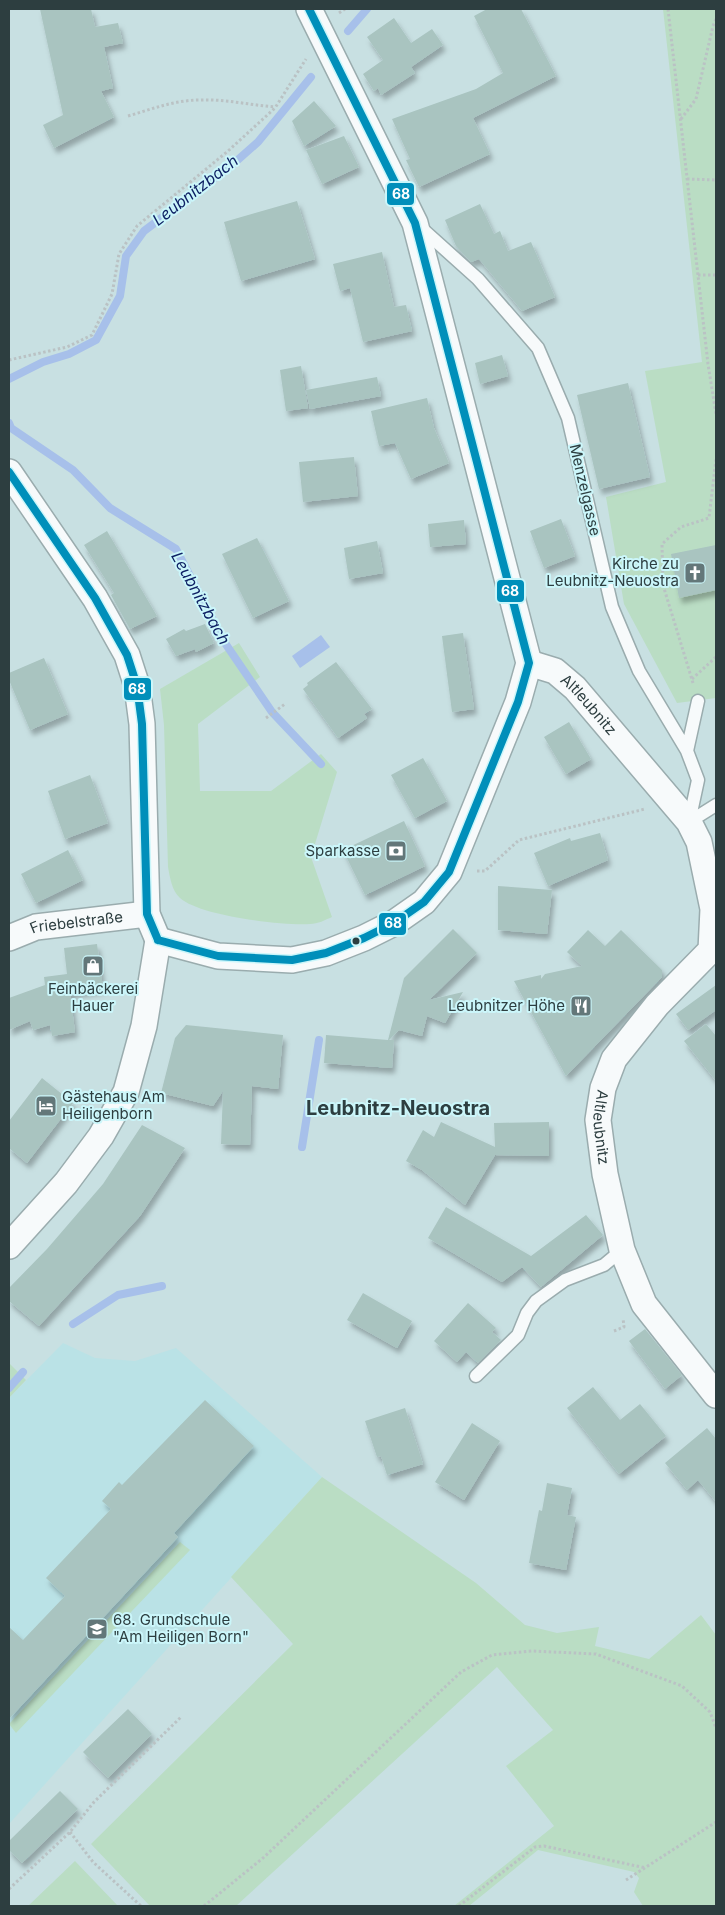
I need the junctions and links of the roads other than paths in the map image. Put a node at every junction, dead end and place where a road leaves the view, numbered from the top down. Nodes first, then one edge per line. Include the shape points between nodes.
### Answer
1 (309, 9) edge
2 (415, 223) junction
3 (9, 472) edge
4 (529, 662) junction
5 (698, 700) road end
6 (687, 751) junction
7 (716, 805) edge
8 (689, 822) junction
9 (147, 914) junction
10 (9, 938) edge
11 (158, 940) junction
12 (714, 952) edge
13 (9, 1246) edge
14 (622, 1250) junction
15 (476, 1376) dead end
16 (716, 1395) edge

1 - 2 street
2 - 4 street
2 - 6 lane, Menzelgasse via 478,279 538,348 568,418 612,607 639,671
3 - 9 street via 95,598 127,655 137,686 142,724
4 - 8 street, Altleubnitz via 555,671 575,688
4 - 11 street via 518,702 449,872 424,902 394,923 364,938 326,953 292,960 218,956
5 - 6 lane
6 - 8 lane, Menzelgasse via 698,780
7 - 8 lane
8 - 12 street, Altleubnitz via 699,842 713,909
9 - 10 street, Friebelstraße via 36,927
9 - 11 street
11 - 13 street via 144,1026 126,1092 101,1136 66,1183
12 - 14 street, Altleubnitz via 657,1005 614,1059 603,1088 598,1120 605,1174
14 - 15 lane via 604,1265 565,1280 536,1301 518,1335
14 - 16 street, Altleubnitz via 644,1304

